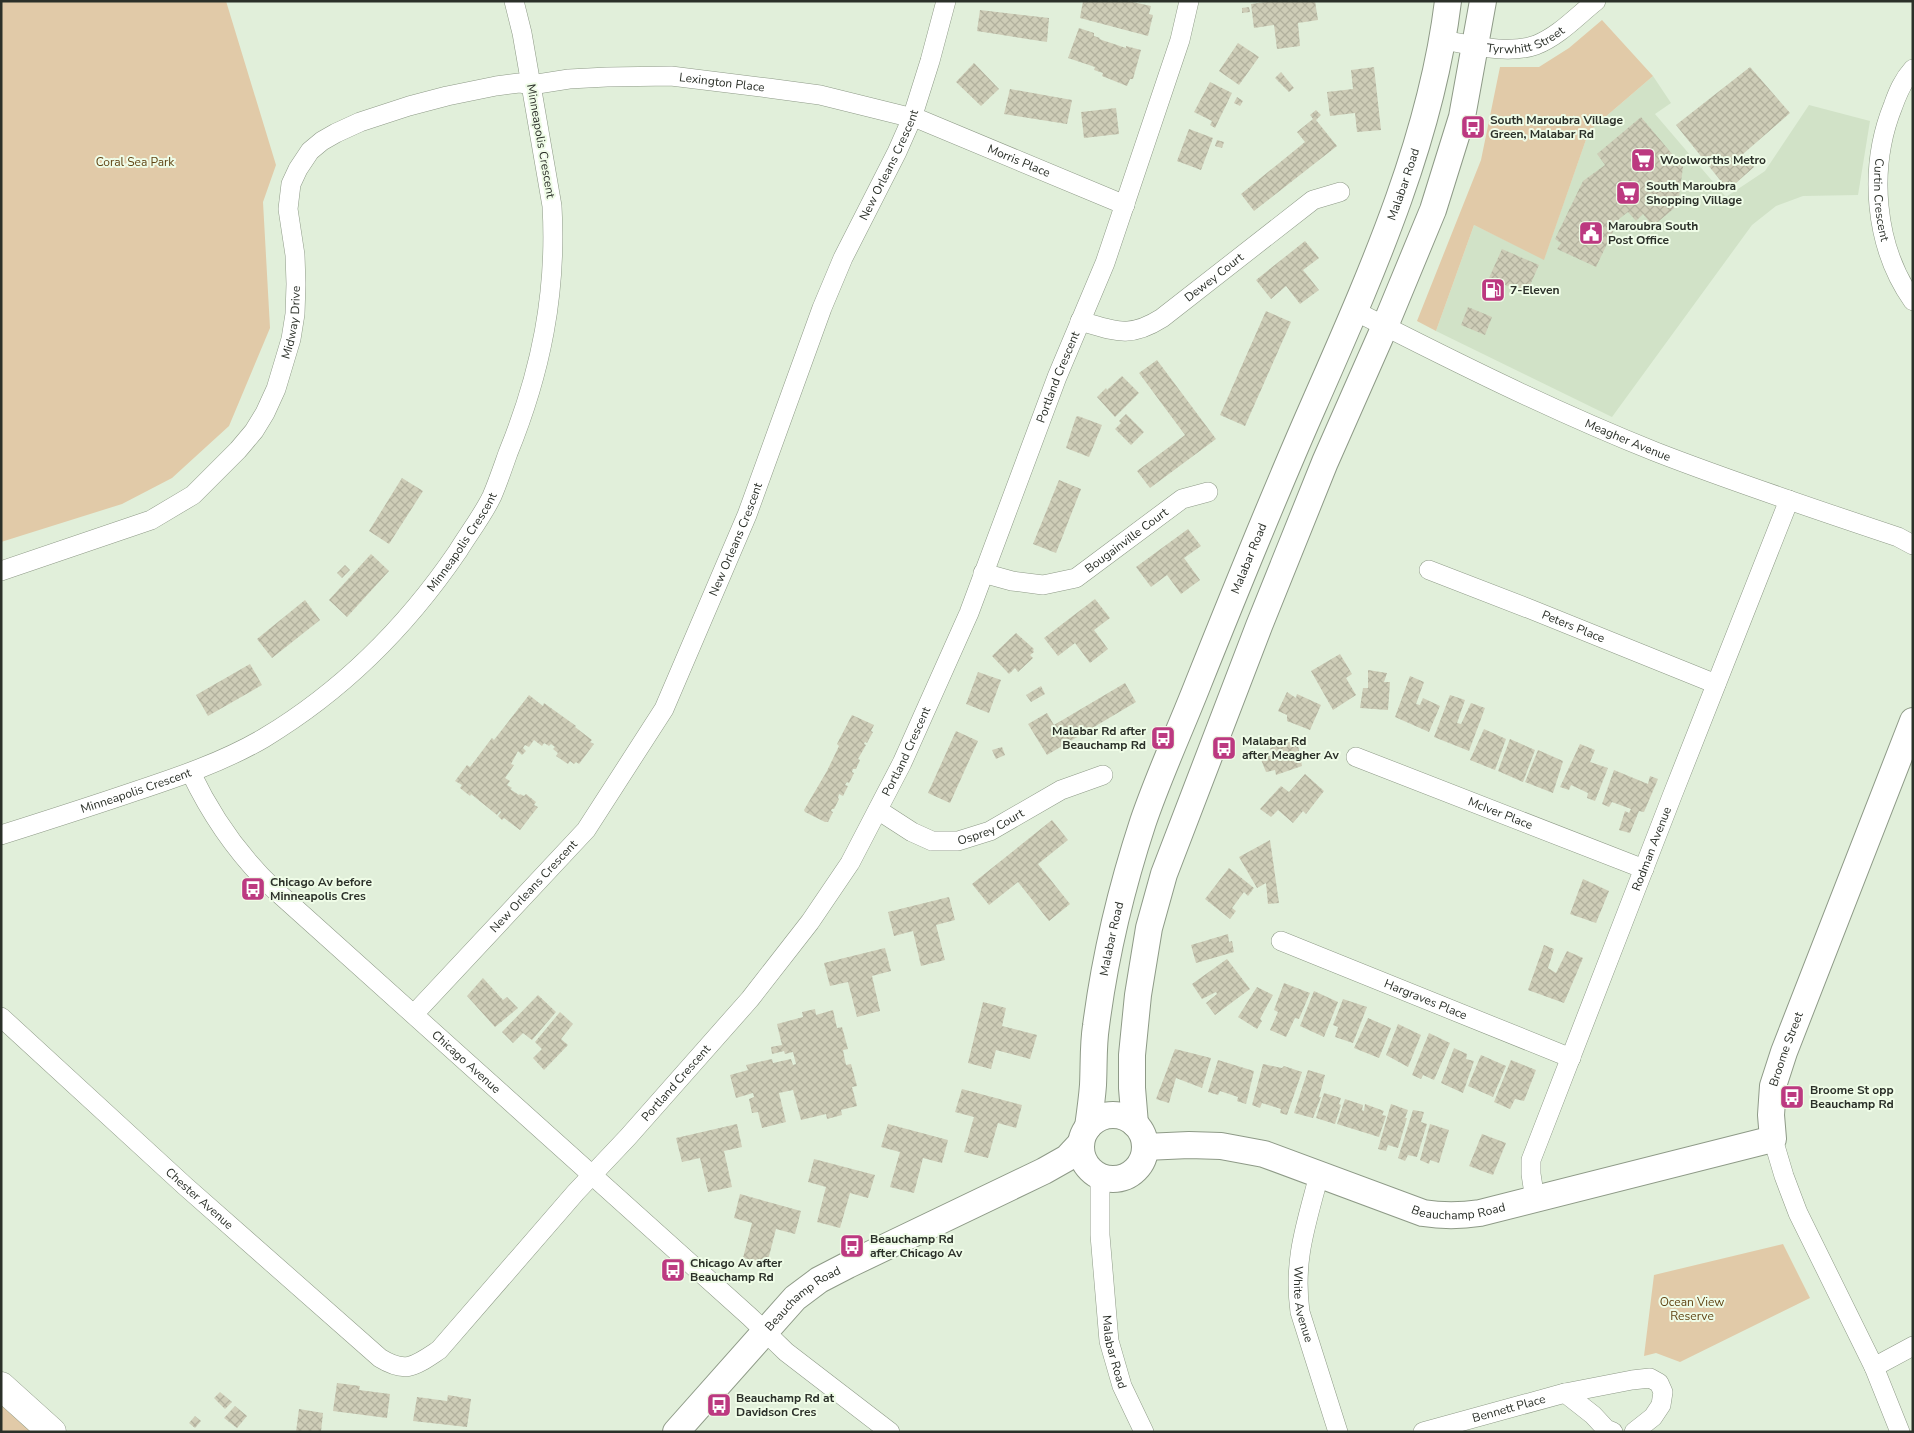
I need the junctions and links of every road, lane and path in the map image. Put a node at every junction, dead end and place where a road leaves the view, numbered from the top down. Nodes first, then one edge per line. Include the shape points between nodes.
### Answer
1 (514, 1) edge
2 (946, 1) edge
3 (1189, 1) edge
4 (1448, 1) edge
5 (1483, 1) edge
6 (1596, 1) edge
7 (1444, 40) junction
8 (1476, 46) junction
9 (1913, 69) edge
10 (531, 85) junction
11 (912, 118) junction
12 (1340, 192) dead end
13 (1126, 205) junction
14 (1913, 301) edge
15 (1355, 311) junction
16 (1080, 321) junction
17 (1385, 326) junction
18 (1208, 492) dead end
19 (1789, 500) junction
20 (1913, 545) edge
21 (1429, 570) dead end
22 (1, 572) edge
23 (983, 573) junction
24 (1716, 684) junction
25 (1913, 721) edge
26 (1356, 757) dead end
27 (192, 773) junction
28 (1103, 775) dead end
29 (878, 810) junction
30 (1, 836) edge
31 (1644, 869) junction
32 (1281, 941) dead end
33 (414, 1014) junction
34 (1, 1017) edge
35 (1571, 1058) junction
36 (1140, 1135) junction
37 (1084, 1136) junction
38 (1773, 1139) junction
39 (1044, 1171) junction
40 (592, 1175) junction
41 (1096, 1175) junction
42 (1319, 1175) junction
43 (1535, 1200) junction
44 (765, 1331) junction
45 (1913, 1346) edge
46 (1874, 1367) junction
47 (404, 1368) joint
48 (1, 1386) edge
49 (1565, 1393) junction
50 (52, 1432) edge
51 (676, 1432) edge
52 (890, 1432) edge
53 (1144, 1432) edge
54 (1338, 1432) edge
55 (1422, 1432) edge
56 (1612, 1432) edge
57 (1634, 1432) edge
58 (1900, 1432) edge

1 - 10 street, Minneapolis Crescent
2 - 11 street, New Orleans Crescent
3 - 13 street, Portland Crescent via 1180,40
4 - 7 main road, Malabar Road
5 - 8 main road
6 - 8 street, Tyrwhitt Street via 1557,34 1537,44 1519,49
7 - 8 street, Tyrwhitt Street
7 - 15 main road, Malabar Road via 1417,143
8 - 17 main road via 1462,117 1433,210
9 - 14 street, Curtin Crescent via 1903,80 1886,123 1878,163 1879,209 1887,248
10 - 11 street, Lexington Place via 588,78 671,76 820,95
10 - 22 street, Midway Drive via 496,86 408,106 336,133 310,151 290,184 288,210 296,284 291,339 276,389 254,431 216,474 151,520
10 - 27 street, Minneapolis Crescent via 552,206 552,276 536,374 491,497 445,570 389,639 364,664 326,696 264,738
11 - 13 street, Morris Place
11 - 33 street, New Orleans Crescent via 822,308 747,515 664,709 586,830
12 - 16 street, Dewey Court via 1313,200 1146,328 1128,332
13 - 16 street, Portland Crescent
15 - 17 street, Meagher Avenue
15 - 37 main road, Malabar Road via 1273,498 1144,819 1106,957 1095,1031 1093,1089
16 - 23 street, Portland Crescent
17 - 19 street, Meagher Avenue via 1501,384 1655,452
17 - 36 main road via 1262,617 1164,874 1149,928 1132,1055 1132,1088
18 - 23 street, Bougainville Court via 1182,499 1076,578 1043,585
19 - 20 street, Meagher Avenue
19 - 24 street, Rodman Avenue
21 - 24 street, Peters Place
23 - 29 street, Portland Crescent via 969,613
24 - 31 street, Rodman Avenue
25 - 38 main road, Broome Street via 1784,1052 1773,1086
26 - 31 street, McIver Place
27 - 30 street, Minneapolis Crescent
27 - 33 street, Chicago Avenue via 215,817 254,870
28 - 29 street, Osprey Court via 1061,790 990,831 958,841 932,841
29 - 40 street, Portland Crescent via 850,863 771,973
31 - 35 street, Rodman Avenue
32 - 35 street, Hargraves Place
33 - 40 street, Chicago Avenue
34 - 47 street, Chester Avenue via 373,1352 390,1364
35 - 43 street, Rodman Avenue via 1531,1160
36 - 37 main road via 1128,1118 1110,1115 1094,1121
36 - 41 main road via 1143,1157 1139,1167 1131,1174 1111,1180
36 - 42 main road, Beauchamp Road via 1264,1154
37 - 39 main road, Beauchamp Road via 1067,1158
37 - 41 main road via 1081,1154 1085,1164
38 - 43 main road, Beauchamp Road
38 - 46 street, Broome Street via 1798,1213
39 - 41 main road, Beauchamp Road via 1072,1167
39 - 44 main road, Beauchamp Road via 819,1280 795,1298
40 - 44 street, Chicago Avenue
40 - 47 street, Portland Crescent via 439,1350
41 - 53 street, Malabar Road via 1109,1341 1122,1386
42 - 43 main road, Beauchamp Road via 1404,1207 1441,1216 1480,1214
42 - 54 street, White Avenue via 1302,1238 1297,1293
44 - 51 main road, Beauchamp Road
44 - 52 street, Chicago Avenue via 786,1352
45 - 46 street
46 - 58 street, Broome Street
48 - 50 main road
49 - 55 street, Bennett Place
49 - 56 street
49 - 57 street, Bennett Place via 1650,1378 1659,1384 1663,1392 1661,1405 1653,1417

